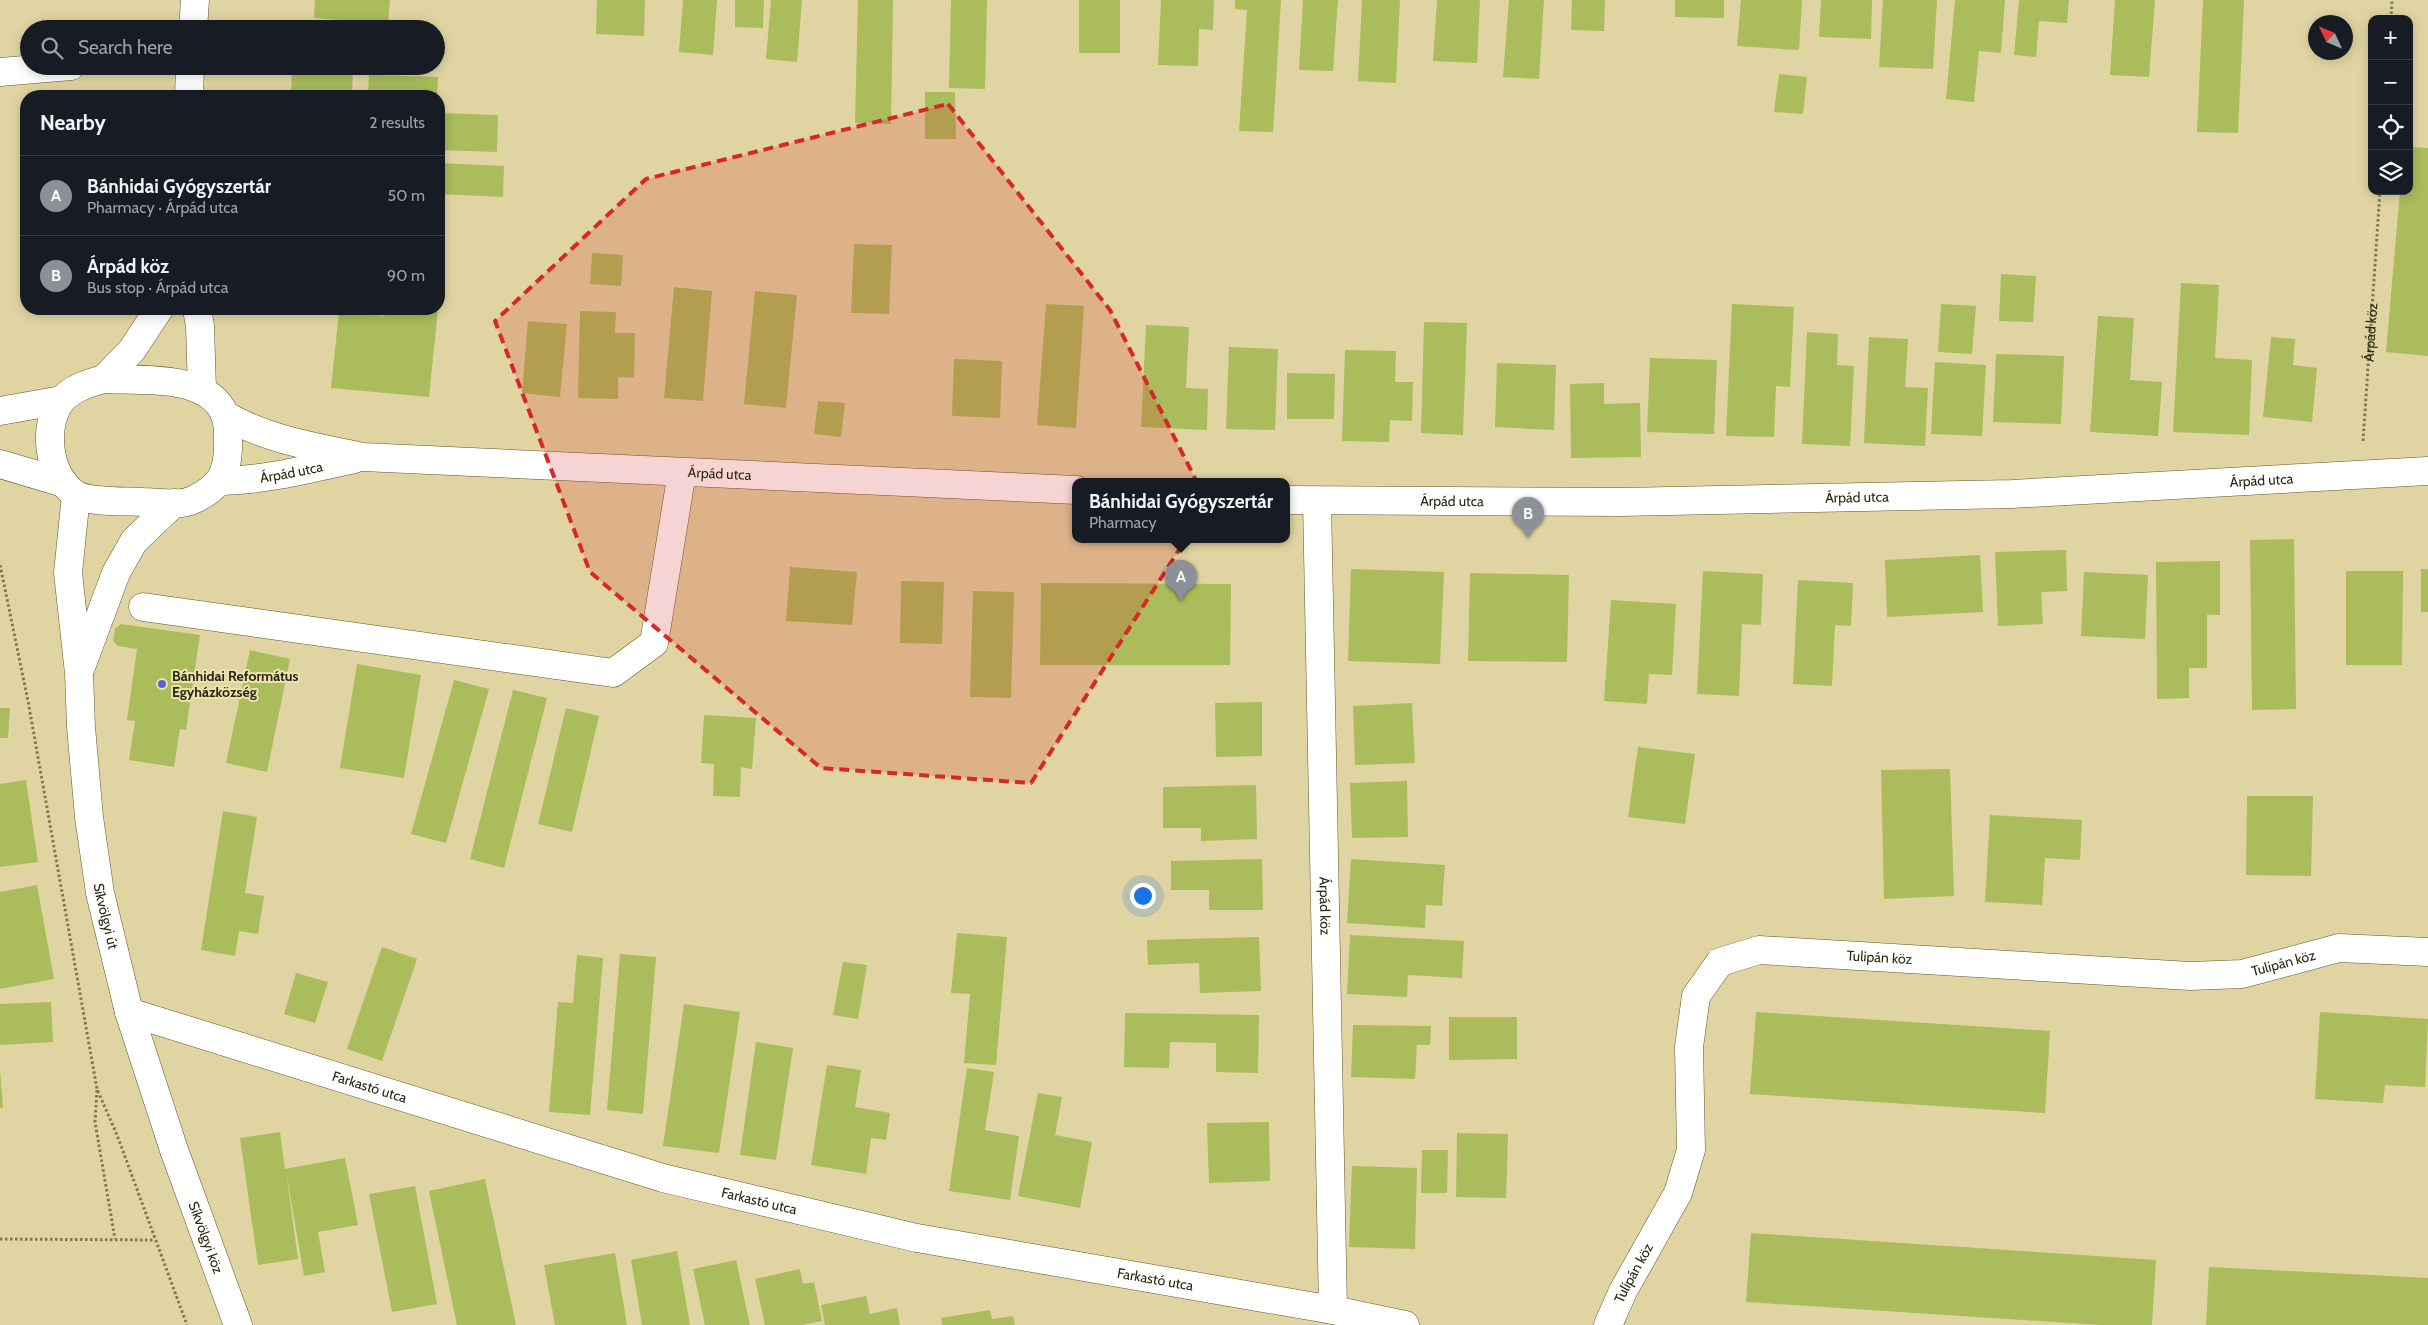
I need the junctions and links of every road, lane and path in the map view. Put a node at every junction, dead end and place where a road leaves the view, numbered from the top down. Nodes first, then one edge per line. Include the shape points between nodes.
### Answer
1 (195, 0) edge
2 (2392, 0) edge
3 (2391, 15) edge
4 (194, 20) edge
5 (20, 70) edge
6 (0, 72) edge
7 (190, 75) edge
8 (189, 90) edge
9 (2380, 195) edge
10 (155, 315) edge
11 (197, 315) edge
12 (104, 379) junction
13 (202, 390) junction
14 (62, 400) junction
15 (0, 411) edge
16 (225, 415) junction
17 (363, 457) junction
18 (0, 464) edge
19 (2428, 471) edge
20 (682, 472) junction
21 (2361, 474) junction
22 (220, 481) junction
23 (70, 489) junction
24 (1072, 490) edge
25 (1290, 500) edge
26 (1317, 501) junction
27 (174, 503) junction
28 (0, 565) edge
29 (143, 607) dead end
30 (79, 673) junction
31 (2428, 952) edge
32 (129, 1012) junction
33 (98, 1089) junction
34 (174, 1150) joint
35 (0, 1239) edge
36 (115, 1239) junction
37 (156, 1240) junction
38 (1333, 1310) junction
39 (187, 1325) edge
40 (238, 1325) edge
41 (1404, 1325) edge
42 (1608, 1325) edge

1 - 4 street
2 - 3 path
5 - 6 street
7 - 8 street
9 - 21 path, Árpád köz
10 - 12 street via 132,350
11 - 13 street
12 - 13 street via 182,383
12 - 14 street via 74,390
13 - 16 street via 216,400
14 - 15 street
14 - 23 street via 53,416 50,444 55,468
16 - 17 street, Árpád utca via 247,428 286,441
16 - 22 street via 228,465
17 - 20 street, Árpád utca
17 - 22 street, Árpád utca via 283,476
18 - 23 street
19 - 21 street, Árpád utca
20 - 24 street, Árpád utca
20 - 29 street via 654,643 613,672
21 - 26 street, Árpád utca via 2012,494 1620,502
22 - 27 street via 208,493 192,501
23 - 27 street via 92,499
23 - 30 street, Síkvölgyi út via 68,573
25 - 26 street, Árpád utca
26 - 38 street, Árpád köz
27 - 30 street, Síkvölgyi út via 134,541 116,573
28 - 33 path via 28,701
30 - 32 street, Síkvölgyi út via 89,817 100,893
31 - 42 street, Tulipán köz via 2339,948 2242,974 2190,976 1759,950 1720,962 1696,996 1689,1047 1691,1150 1678,1193 1623,1291
32 - 34 street, Síkvölgyi út
32 - 38 street, Farkastó utca via 663,1178 917,1238
33 - 36 path via 95,1122
33 - 37 path
34 - 40 street, Síkvölgyi köz
35 - 36 path
36 - 37 path
37 - 39 path
38 - 41 street, Farkastó utca

